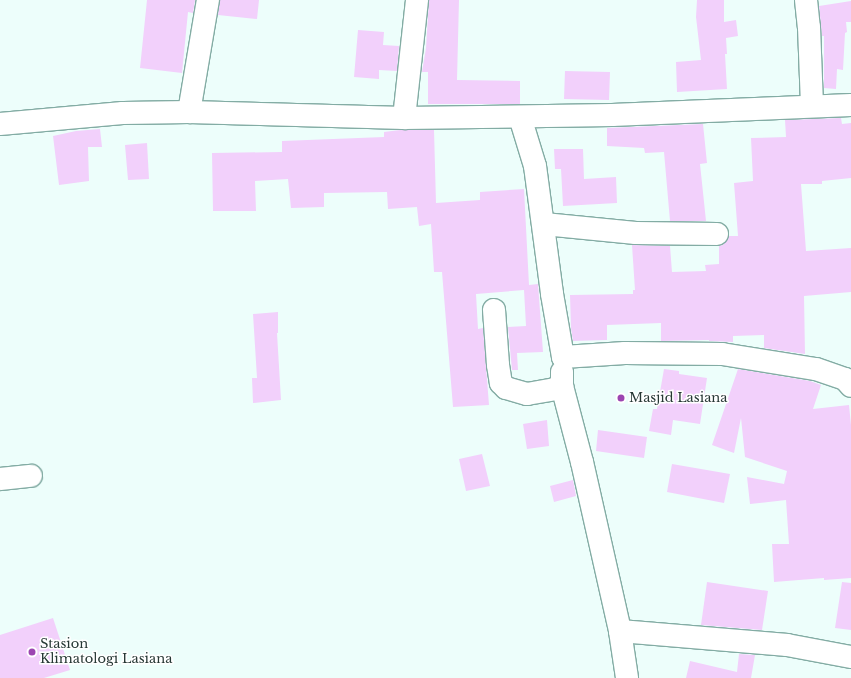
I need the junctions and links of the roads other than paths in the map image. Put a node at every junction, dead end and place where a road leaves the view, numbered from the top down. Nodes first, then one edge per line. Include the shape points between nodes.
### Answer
1 (208, 0) edge
2 (417, 0) edge
3 (806, 0) edge
4 (812, 105) junction
5 (851, 105) edge
6 (189, 112) junction
7 (520, 117) junction
8 (404, 118) junction
9 (0, 124) edge
10 (544, 224) junction
11 (717, 234) dead end
12 (494, 310) dead end
13 (563, 357) junction
14 (562, 386) junction
15 (851, 386) edge
16 (31, 476) dead end
17 (0, 479) edge
18 (620, 631) junction
19 (851, 657) edge
20 (627, 678) edge

1 - 6 street
2 - 8 street
3 - 4 street
4 - 5 street
4 - 7 street
6 - 8 street
6 - 9 street via 123,113
7 - 8 street
7 - 10 street via 536,166
10 - 11 street via 636,233
10 - 13 street
12 - 14 street via 501,383 506,388 527,394
13 - 14 street
13 - 15 street via 625,353 722,354 816,369 845,379
14 - 18 street
16 - 17 street
18 - 19 street via 787,645
18 - 20 street

